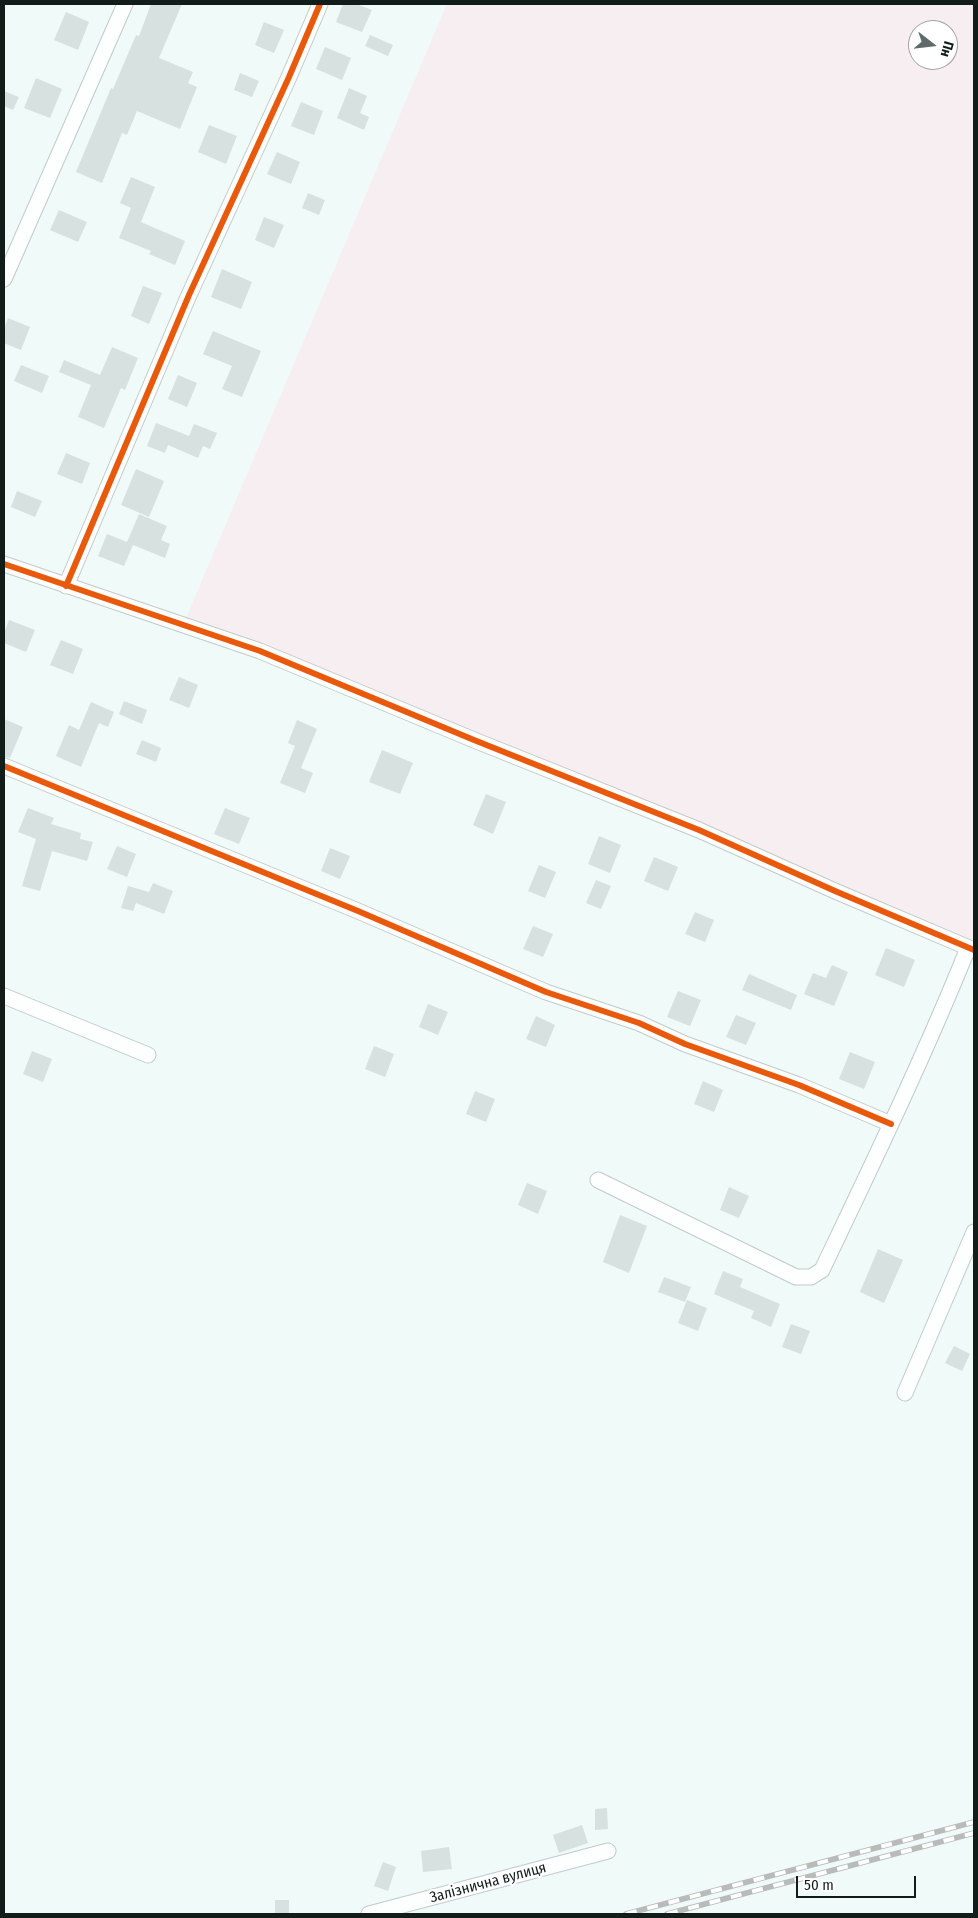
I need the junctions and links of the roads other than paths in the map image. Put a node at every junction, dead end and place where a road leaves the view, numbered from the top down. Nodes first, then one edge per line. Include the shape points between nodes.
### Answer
1 (125, 4) edge
2 (320, 4) edge
3 (4, 279) edge
4 (4, 564) edge
5 (66, 586) junction
6 (4, 766) edge
7 (971, 949) edge
8 (4, 996) edge
9 (148, 1055) dead end
10 (891, 1124) junction
11 (598, 1180) dead end
12 (974, 1232) edge
13 (905, 1393) dead end
14 (608, 1851) dead end
15 (368, 1914) edge

1 - 3 street
2 - 5 street via 189,295
4 - 5 street
5 - 7 street via 260,651 699,830
6 - 10 street via 546,992 639,1023
7 - 10 street
8 - 9 street
10 - 11 street via 822,1270 811,1277 796,1276
12 - 13 street
14 - 15 street, Залізнична вулиця

